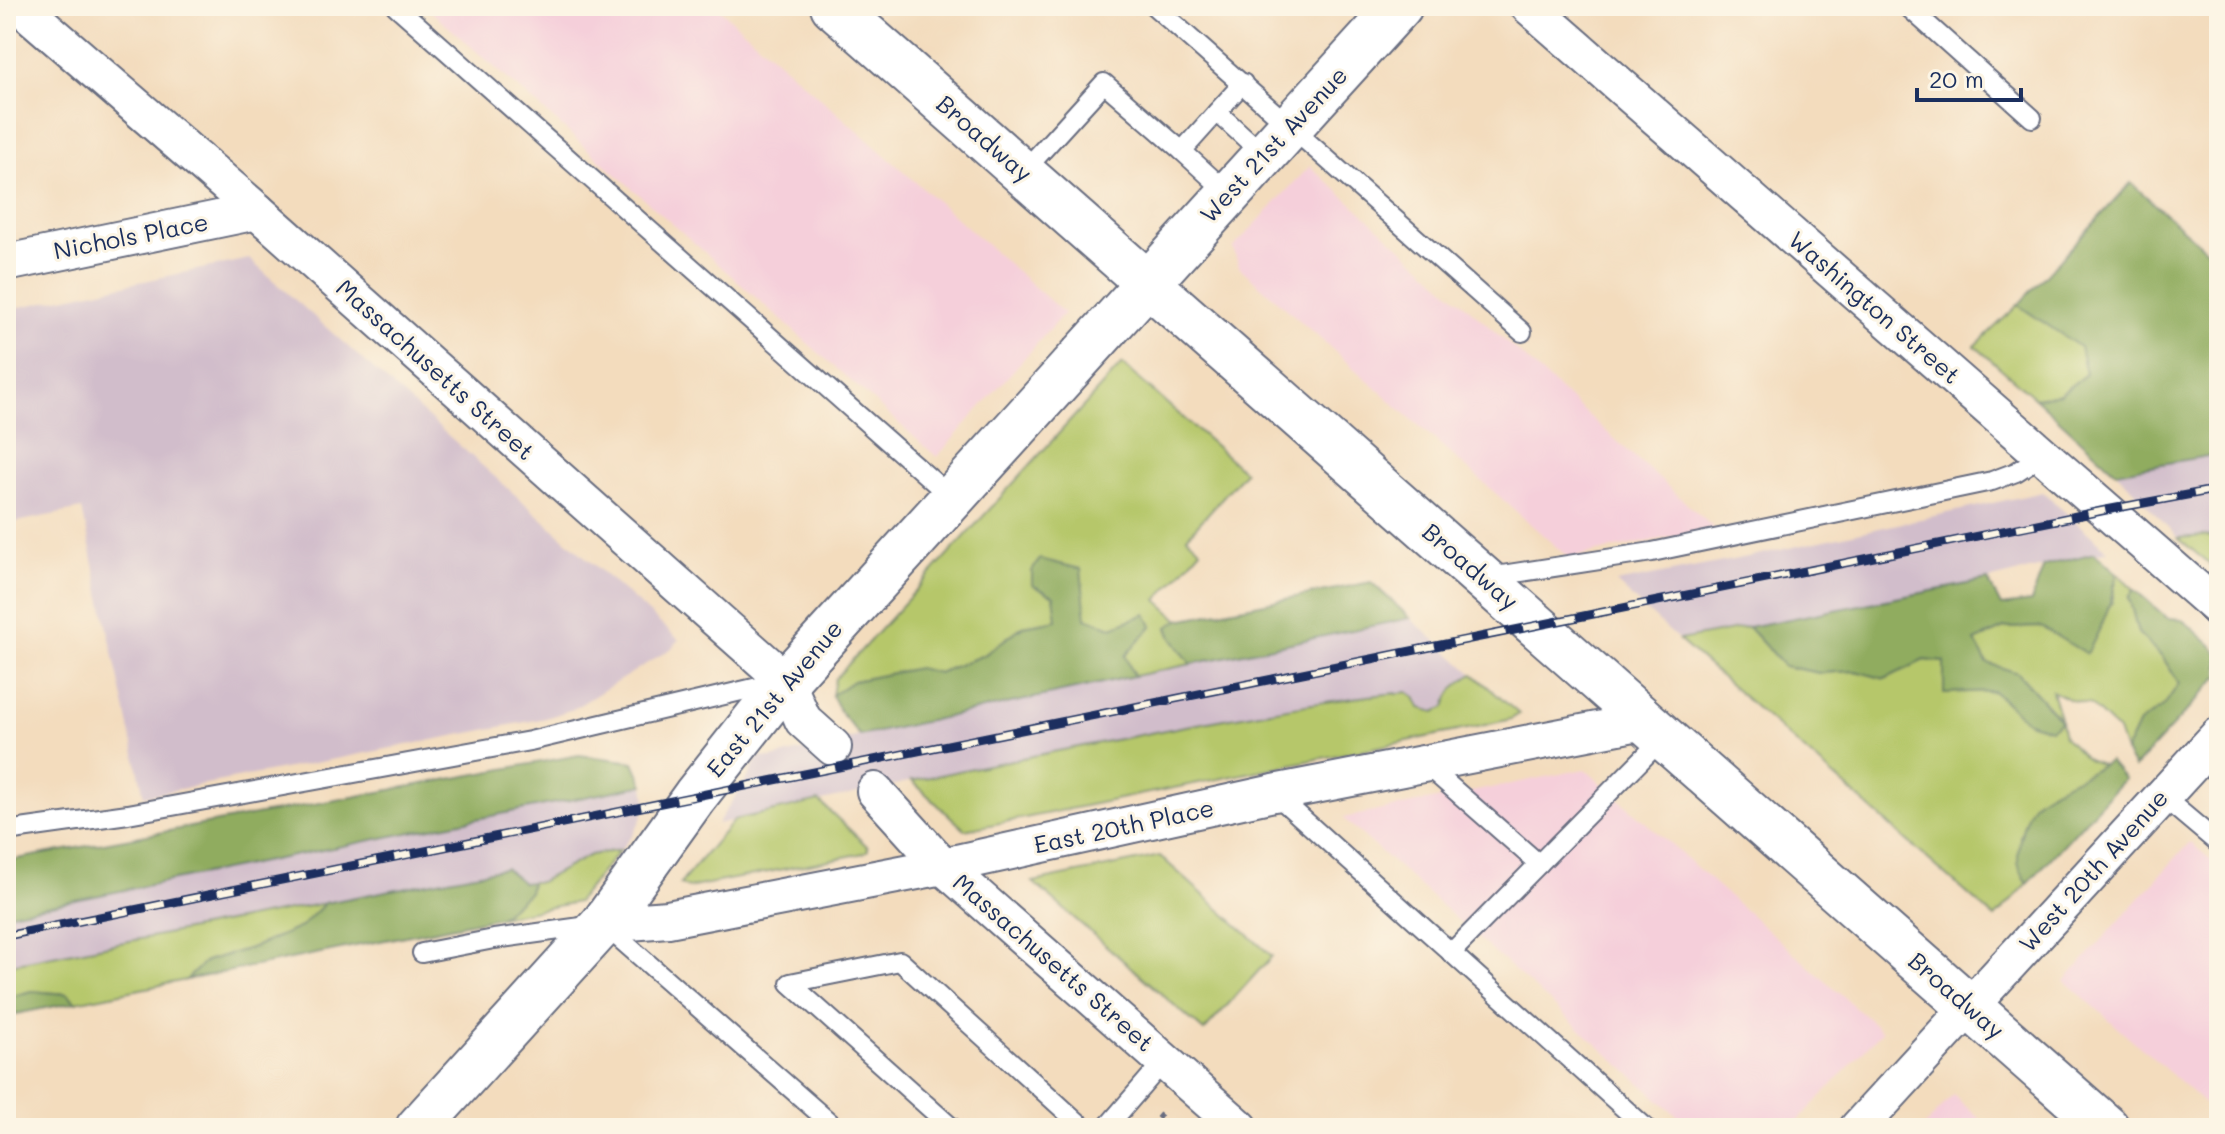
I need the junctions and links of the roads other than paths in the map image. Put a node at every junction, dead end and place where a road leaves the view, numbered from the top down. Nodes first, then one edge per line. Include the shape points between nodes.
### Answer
1 (20, 6) edge
2 (396, 6) edge
3 (833, 6) edge
4 (1154, 6) edge
5 (1400, 6) edge
6 (1529, 6) edge
7 (1907, 6) edge
8 (1243, 83) junction
9 (1217, 112) junction
10 (2032, 118) dead end
11 (1278, 141) junction
12 (1182, 151) junction
13 (1022, 173) junction
14 (1229, 194) junction
15 (257, 211) junction
16 (6, 263) edge
17 (1147, 282) junction
18 (1522, 332) dead end
19 (2042, 455) junction
20 (952, 498) junction
21 (1483, 578) junction
22 (2219, 609) edge
23 (786, 681) junction
24 (1654, 729) junction
25 (2219, 735) edge
26 (833, 747) dead end
27 (1425, 764) junction
28 (875, 791) dead end
29 (1274, 793) junction
30 (2162, 796) junction
31 (6, 831) edge
32 (2219, 844) edge
33 (1539, 864) junction
34 (943, 866) junction
35 (603, 924) junction
36 (422, 953) dead end
37 (1451, 953) junction
38 (1969, 1007) junction
39 (1164, 1061) junction
40 (429, 1124) edge
41 (836, 1128) edge
42 (952, 1128) edge
43 (1084, 1128) edge
44 (1106, 1128) edge
45 (1240, 1128) edge
46 (1646, 1128) edge
47 (1858, 1128) edge
48 (2107, 1128) edge

1 - 15 street, Massachusetts Street
2 - 20 lane
3 - 13 main road, Broadway
4 - 8 lane
5 - 11 main road, West 21st Avenue
6 - 19 street, Washington Street
7 - 10 lane
8 - 9 lane
8 - 11 lane
9 - 11 lane
9 - 12 lane
11 - 14 main road, West 21st Avenue
11 - 18 lane
12 - 13 lane via 1104,83
12 - 14 lane
13 - 17 main road, Broadway
14 - 17 main road, West 21st Avenue
15 - 16 street, Nichols Place
15 - 23 street, Massachusetts Street
17 - 20 main road, East 21st Avenue
17 - 21 main road, Broadway
19 - 21 lane via 1992,481 1652,552
19 - 22 street, Washington Street
20 - 23 main road, East 21st Avenue
21 - 24 main road, Broadway
23 - 26 street, Massachusetts Street via 803,720
23 - 31 lane via 530,741
23 - 35 main road, East 21st Avenue
24 - 27 street, East 20th Place
24 - 33 lane
24 - 38 main road, Broadway
25 - 30 street, West 20th Avenue
27 - 29 street, East 20th Place
27 - 33 lane
28 - 34 street, Massachusetts Street
29 - 34 street, East 20th Place
29 - 37 lane
30 - 32 lane
30 - 38 street, West 20th Avenue
33 - 37 lane
34 - 35 street, East 20th Place via 668,919
34 - 39 street, Massachusetts Street
35 - 36 lane
35 - 40 main road, East 21st Avenue
35 - 41 lane
37 - 46 lane
38 - 47 street, West 20th Avenue
38 - 48 main road, Broadway
39 - 44 lane
39 - 45 street, Massachusetts Street
42 - 43 lane via 790,983 900,961

